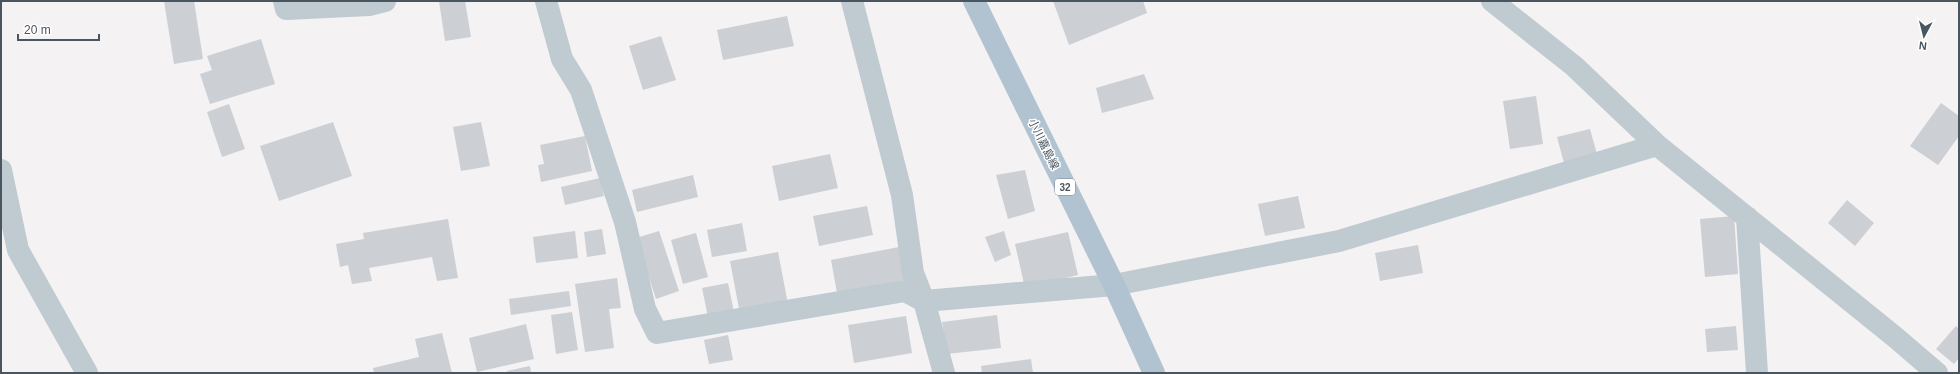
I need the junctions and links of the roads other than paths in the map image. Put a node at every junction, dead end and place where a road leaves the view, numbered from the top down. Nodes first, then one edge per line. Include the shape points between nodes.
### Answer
1 (284, 1) edge
2 (385, 1) edge
3 (546, 1) edge
4 (852, 1) edge
5 (974, 1) edge
6 (1492, 1) edge
7 (1657, 144) junction
8 (1, 170) edge
9 (1747, 217) junction
10 (1114, 285) junction
11 (924, 301) junction
12 (87, 373) edge
13 (944, 373) edge
14 (1154, 373) edge
15 (1757, 373) edge
16 (1937, 373) edge

1 - 2 street via 286,9 369,5
3 - 11 street via 562,59 581,90 623,215 645,309 657,333 905,292
4 - 11 street via 902,195 913,273
5 - 10 main road, 小川嘉島線 / 32
6 - 7 street via 1574,66
7 - 9 street
7 - 10 street via 1340,241
8 - 12 street via 18,250
9 - 15 street
9 - 16 street
10 - 11 street
10 - 14 main road, 小川嘉島線 / 32
11 - 13 street

